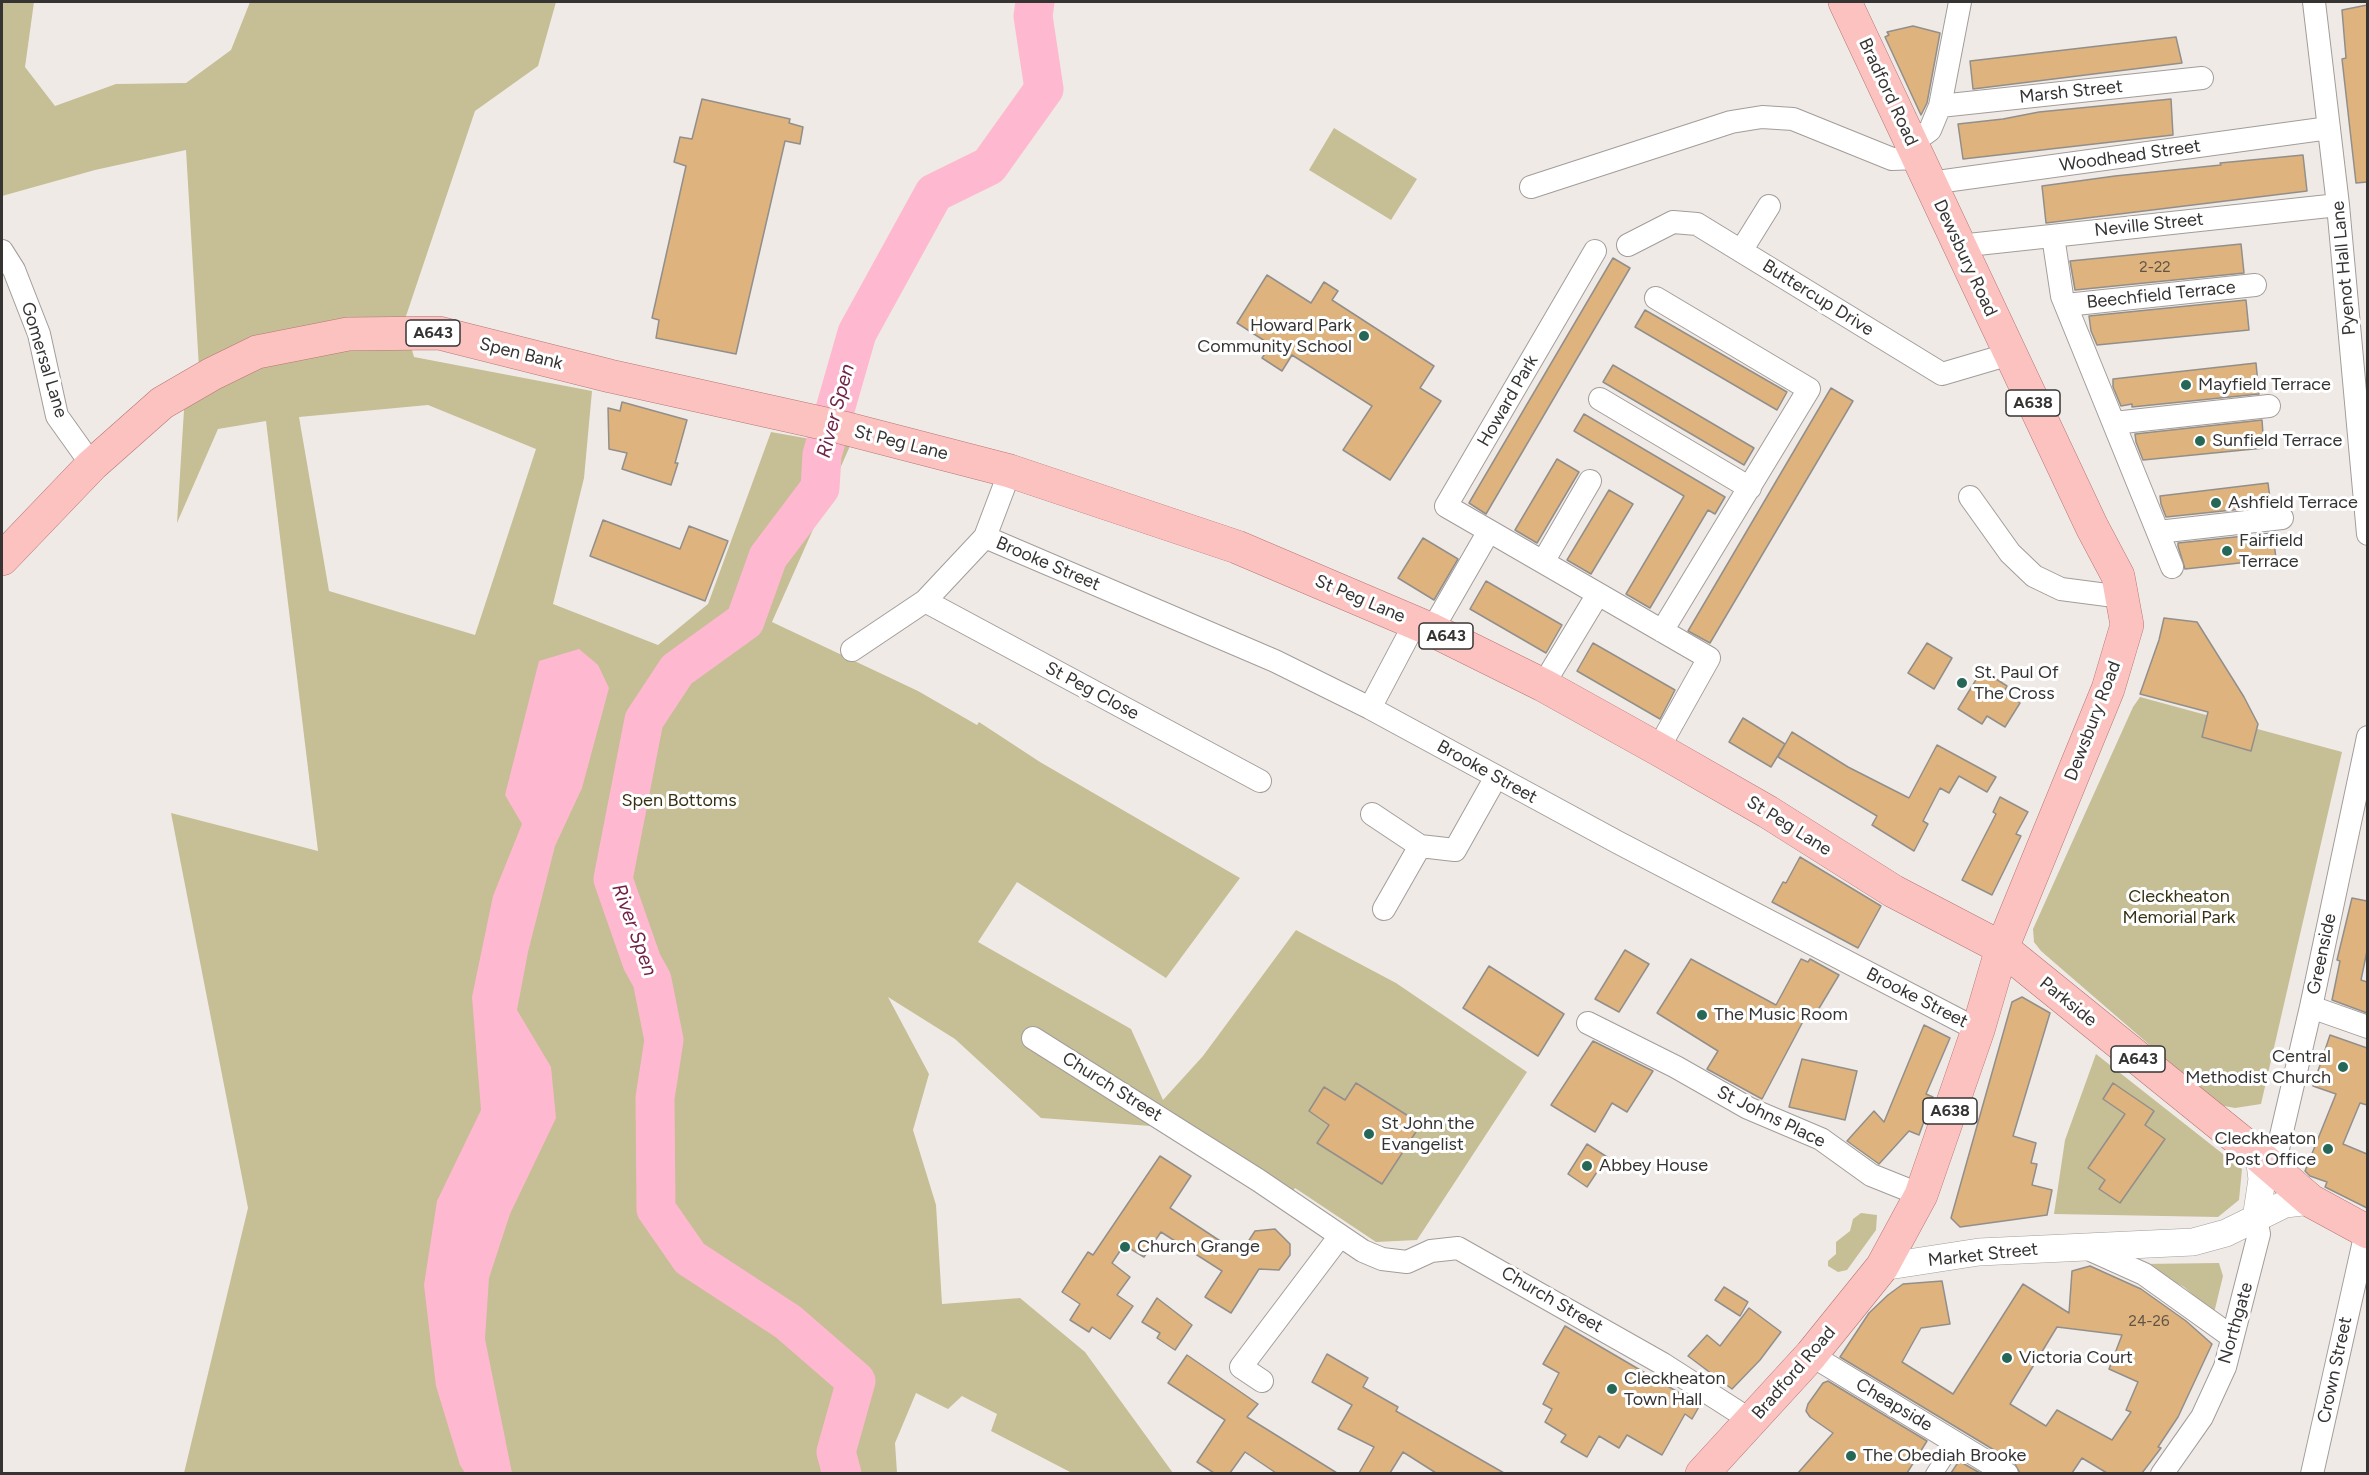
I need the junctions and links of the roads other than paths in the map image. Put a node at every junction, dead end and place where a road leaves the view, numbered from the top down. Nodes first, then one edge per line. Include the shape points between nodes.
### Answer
1 (1845, 2) edge
2 (1960, 2) edge
3 (2314, 2) edge
4 (2202, 78) dead end
5 (1940, 106) junction
6 (2329, 128) junction
7 (1920, 161) junction
8 (1531, 187) dead end
9 (2338, 205) junction
10 (1769, 206) dead end
11 (2053, 236) junction
12 (1628, 246) dead end
13 (1959, 246) junction
14 (2, 251) edge
15 (1595, 251) dead end
16 (1740, 251) junction
17 (2256, 285) dead end
18 (1656, 298) dead end
19 (2066, 305) junction
20 (2010, 354) junction
21 (1600, 399) dead end
22 (2269, 406) dead end
23 (802, 419) joint
24 (2114, 423) junction
25 (92, 465) junction
26 (1010, 471) junction
27 (1590, 481) dead end
28 (1750, 488) junction
29 (1970, 497) dead end
30 (2282, 518) dead end
31 (1490, 531) junction
32 (2158, 532) junction
33 (2367, 534) edge
34 (985, 537) junction
35 (2, 559) edge
36 (1543, 562) junction
37 (2172, 567) dead end
38 (1598, 594) junction
39 (2122, 597) junction
40 (925, 602) junction
41 (1424, 626) junction
42 (1662, 631) junction
43 (852, 650) dead end
44 (1543, 685) junction
45 (1370, 708) junction
46 (2367, 737) edge
47 (1658, 749) junction
48 (1496, 777) junction
49 (1260, 781) dead end
50 (1372, 814) dead end
51 (1420, 846) junction
52 (1384, 909) dead end
53 (2002, 948) junction
54 (2311, 1007) junction
55 (1588, 1023) dead end
56 (2367, 1027) edge
57 (1978, 1030) junction
58 (1033, 1038) dead end
59 (2266, 1163) junction
60 (2311, 1201) junction
61 (1915, 1206) junction
62 (2256, 1219) junction
63 (2367, 1232) edge
64 (1340, 1236) junction
65 (2084, 1247) junction
66 (1944, 1257) junction
67 (1882, 1267) junction
68 (2232, 1337) junction
69 (1811, 1355) junction
70 (1262, 1381) dead end
71 (1752, 1421) junction
72 (1955, 1442) junction
73 (1713, 1471) edge
74 (1934, 1473) edge
75 (2007, 1473) edge
76 (2162, 1473) edge
77 (2312, 1473) edge

1 - 7 main road, Bradford Road / A638
2 - 5 street
3 - 6 street, Pyenot Hall Lane
4 - 5 street, Marsh Street
5 - 7 street
6 - 7 street, Woodhead Street
6 - 9 street, Pyenot Hall Lane
7 - 8 street, Woodhead Street via 1892,159 1793,119 1762,117 1731,123
7 - 13 main road, Dewsbury Road / A638
9 - 11 street, Neville Street
9 - 33 street, Pyenot Hall Lane
10 - 16 street
11 - 13 street, Neville Street
11 - 19 street
12 - 16 street, Buttercup Drive via 1673,222 1697,224
13 - 20 main road, Dewsbury Road / A638
14 - 25 street, Gomersal Lane via 14,270 39,334 57,416
15 - 31 street, Howard Park via 1446,506
16 - 20 street, Buttercup Drive via 1942,374
17 - 19 street, Beechfield Terrace
18 - 28 street via 1809,389
19 - 24 street
20 - 39 main road, Dewsbury Road / A638 via 2118,576
21 - 28 street
22 - 24 street
23 - 25 main road, Spen Bank / A643 via 439,333 348,334 257,352 212,374 162,403
23 - 26 main road, St Peg Lane / A643
24 - 32 street
25 - 35 main road, A643
26 - 34 street
26 - 41 main road, St Peg Lane / A643 via 1237,547
27 - 36 street
28 - 42 street
29 - 39 street via 2010,553 2034,576 2061,589
30 - 32 street
31 - 36 street, Howard Park
31 - 41 street
32 - 37 street
34 - 40 street
34 - 45 street, Brooke Street via 1275,661
36 - 38 street, Howard Park
38 - 42 street, Howard Park
38 - 44 street
39 - 53 main road, Dewsbury Road / A638 via 2127,625 2108,689
40 - 43 street
40 - 49 street, St Peg Close
41 - 44 main road, St Peg Lane / A643
41 - 45 street
42 - 47 street, Howard Park via 1709,658
44 - 47 main road, St Peg Lane / A643
45 - 48 street, Brooke Street
46 - 54 street, Greenside
47 - 53 main road, St Peg Lane / A643 via 1893,891
48 - 51 street via 1455,850
48 - 57 street, Brooke Street
50 - 51 street
51 - 52 street
53 - 57 main road, Dewsbury Road / A638
53 - 59 main road, Parkside / A643
54 - 56 street
54 - 59 street, Greenside
55 - 61 street, St Johns Place via 1748,1108 1821,1139
57 - 61 main road, Dewsbury Road / A638
58 - 64 street, Church Street
59 - 60 main road, A643
59 - 62 street, Northgate
60 - 62 street, Market Street via 2285,1204
60 - 63 main road, A643
61 - 66 street via 1923,1244
61 - 67 main road, Dewsbury Road / A638
62 - 65 street, Market Street via 2193,1242
62 - 68 street, Northgate via 2259,1234
63 - 77 street, Crown Street
64 - 70 street via 1241,1367
64 - 71 street, Church Street via 1382,1259 1407,1262 1431,1251 1458,1248 1663,1364
65 - 66 street, Market Street
65 - 68 street, Market Street via 2144,1274
66 - 67 street, Market Street
67 - 69 main road, Bradford Road / A638
68 - 76 street, Northgate via 2225,1367 2202,1417
69 - 71 main road, Bradford Road / A638
69 - 72 street, Cheapside
71 - 73 main road, Bradford Road / A638
72 - 74 street
72 - 75 street, Cheapside

